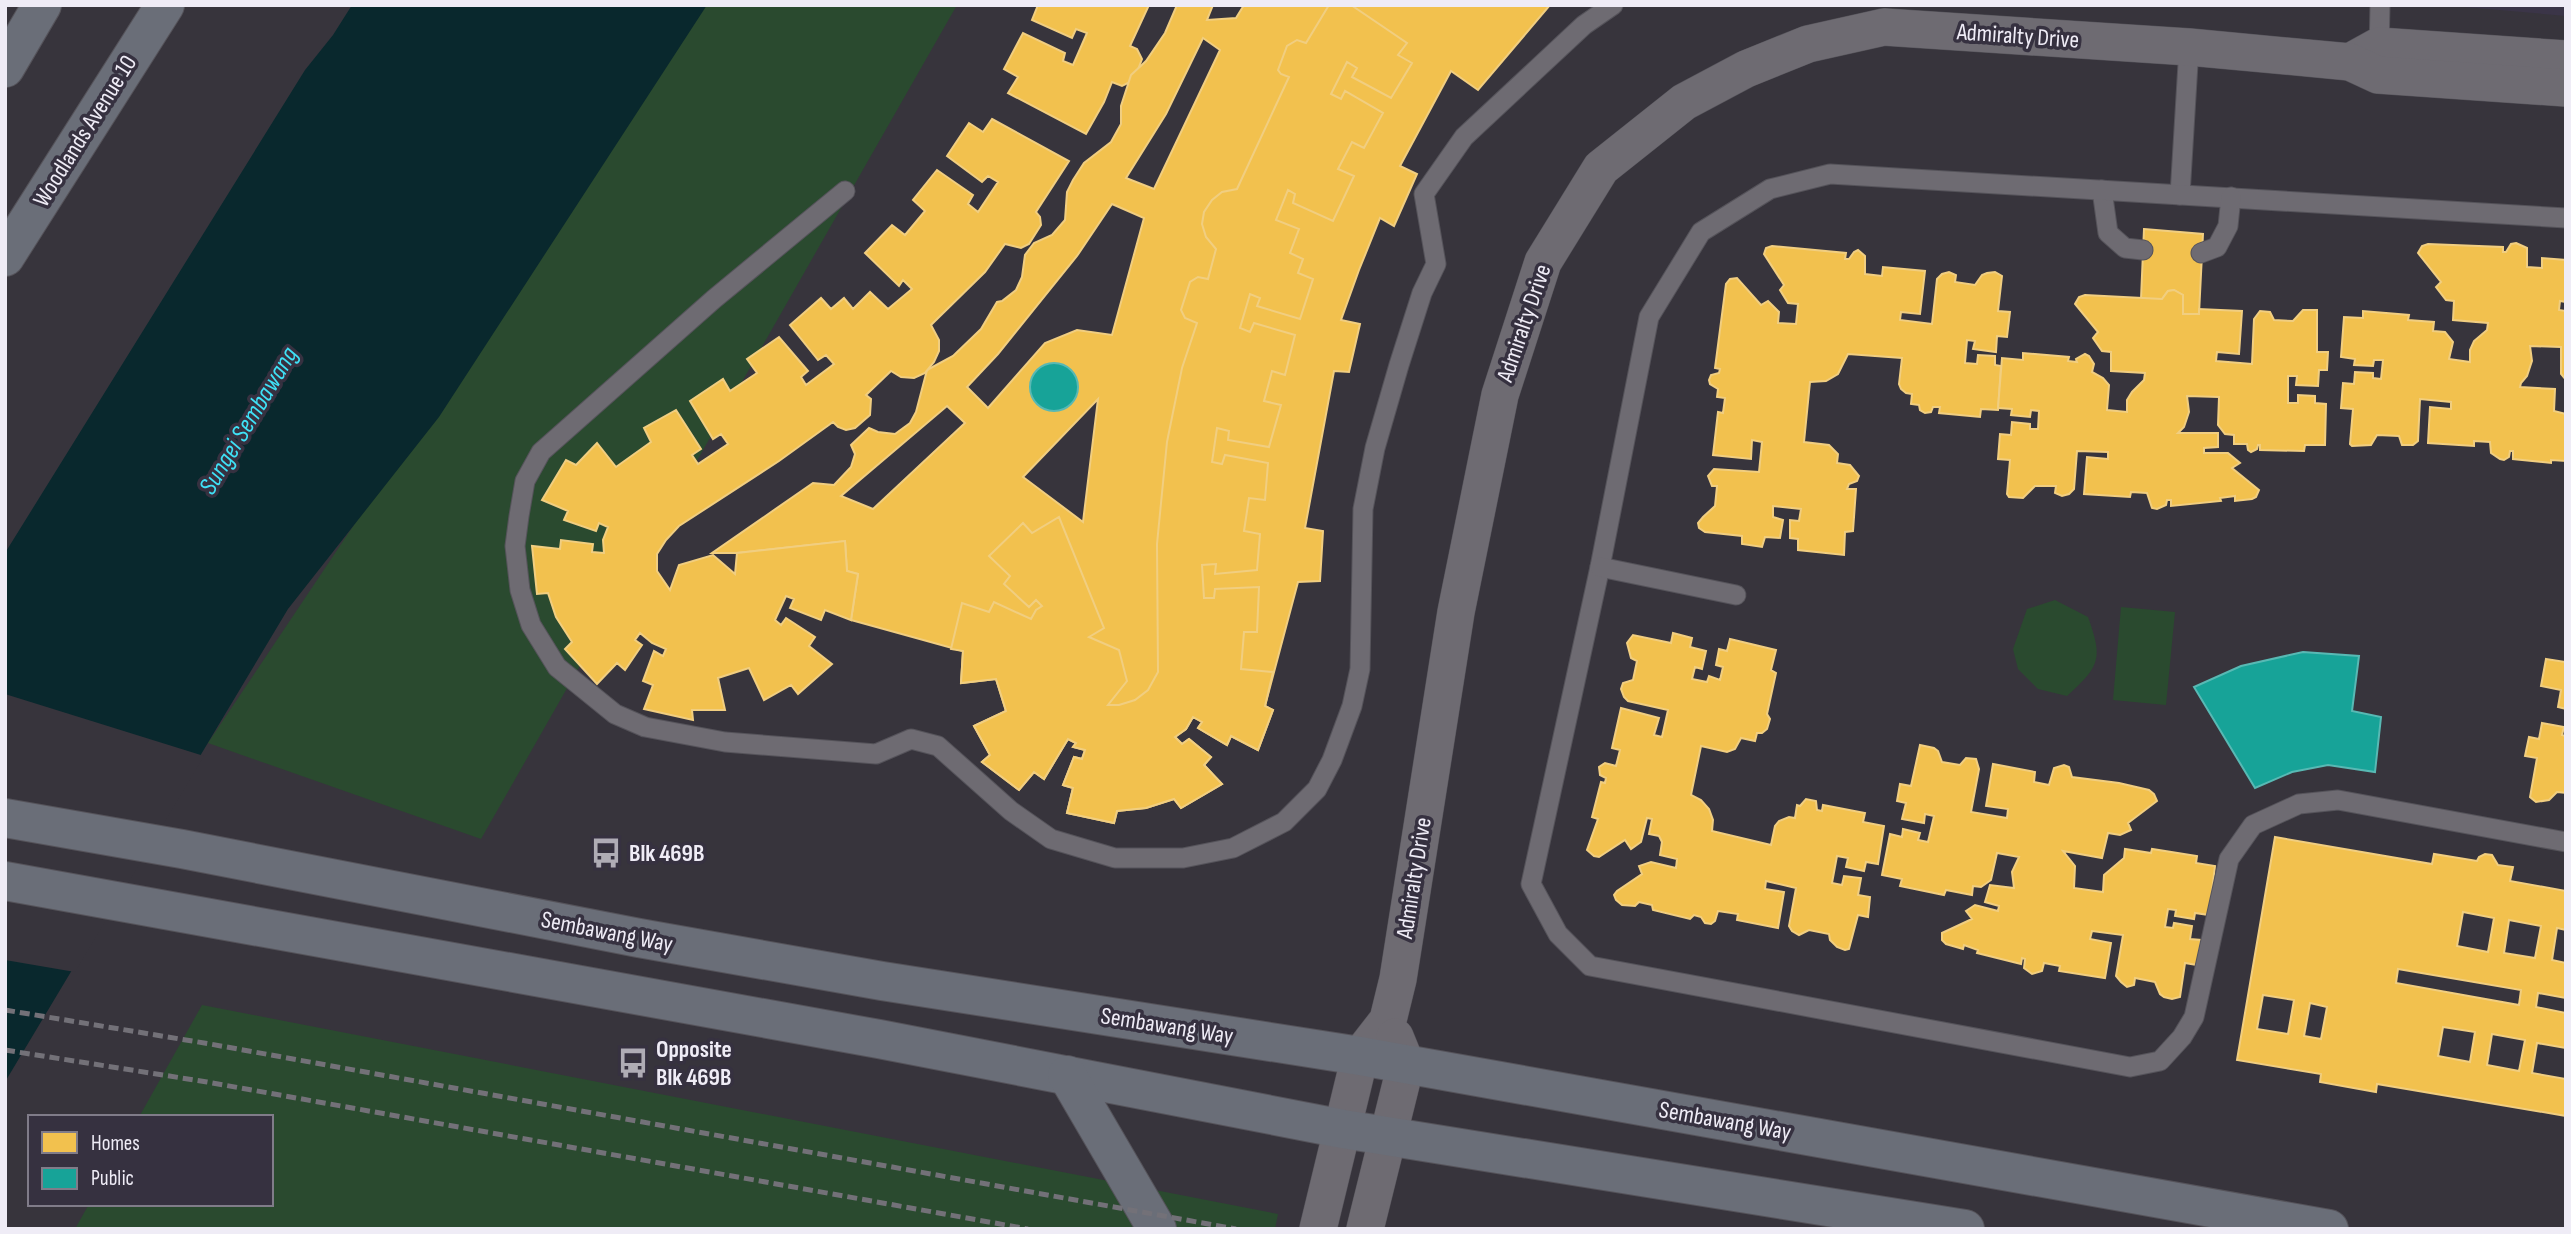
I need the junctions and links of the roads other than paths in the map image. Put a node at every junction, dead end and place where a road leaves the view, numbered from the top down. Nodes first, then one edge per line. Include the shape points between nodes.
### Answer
1 (42, 5) edge
2 (165, 5) edge
3 (1614, 5) edge
4 (2380, 5) edge
5 (2189, 47) junction
6 (2566, 59) edge
7 (2369, 61) junction
8 (5, 68) edge
9 (2566, 89) edge
10 (2102, 190) junction
11 (845, 191) dead end
12 (2180, 195) junction
13 (2231, 197) junction
14 (2566, 218) edge
15 (2143, 250) dead end
16 (2201, 253) dead end
17 (5, 257) edge
18 (1600, 567) junction
19 (1736, 595) dead end
20 (5, 818) edge
21 (2566, 842) edge
22 (5, 881) edge
23 (1388, 1020) junction
24 (1360, 1056) junction
25 (1406, 1064) junction
26 (1067, 1075) junction
27 (1342, 1129) junction
28 (1388, 1136) junction
29 (1157, 1229) edge
30 (1318, 1229) edge
31 (1364, 1229) edge
32 (1965, 1229) edge
33 (2329, 1229) edge

1 - 8 main road
2 - 17 main road, Woodlands Avenue 10
3 - 11 lane via 1584,25 1464,137 1424,194 1436,264 1399,365 1363,509 1360,669 1352,706 1317,789 1284,822 1233,848 1183,858 1115,858 1051,839 1011,811 938,746 911,739 876,754 725,742 645,727 615,714 557,667 531,625 520,590 515,545 525,481 541,452
4 - 7 lane
5 - 7 street, Admiralty Drive
5 - 12 lane
5 - 23 street, Admiralty Drive via 1884,27 1808,44 1746,69 1684,103 1601,168 1543,262 1500,395 1457,612
6 - 7 street, Admiralty Drive
7 - 9 street, Admiralty Drive
10 - 12 lane
10 - 15 lane via 2108,233 2125,248
10 - 18 lane via 1830,174 1770,189 1701,232 1649,317
12 - 13 lane
13 - 14 lane
13 - 16 lane via 2228,226 2217,247
18 - 19 lane
18 - 21 lane via 1531,884 1558,934 1590,966 2130,1067 2160,1061 2194,1017 2229,859 2253,825 2299,804 2337,800
20 - 24 main road, Sembawang Way via 882,981
22 - 26 main road
23 - 24 street, Admiralty Drive
23 - 25 street
24 - 25 main road, Sembawang Way
24 - 27 street
25 - 28 street
25 - 33 main road, Sembawang Way
26 - 27 main road
26 - 29 main road
27 - 28 main road
27 - 30 street
28 - 31 street
28 - 32 main road

